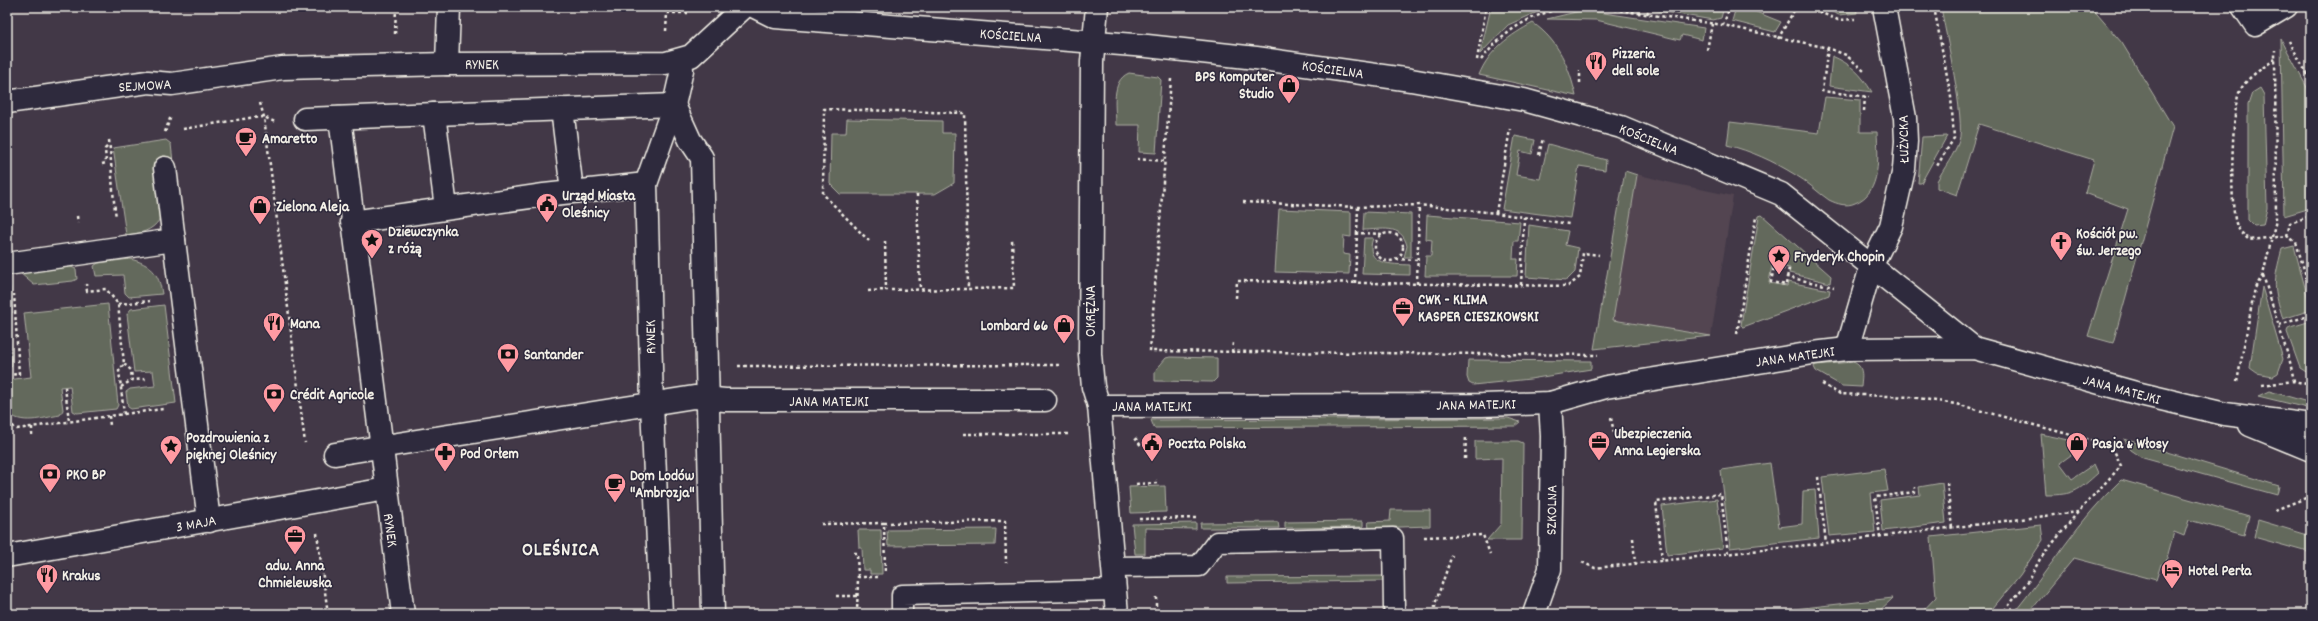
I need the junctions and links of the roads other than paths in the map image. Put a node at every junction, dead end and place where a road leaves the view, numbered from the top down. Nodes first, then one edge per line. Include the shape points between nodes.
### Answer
1 (449, 7) edge
2 (744, 7) edge
3 (755, 7) edge
4 (1097, 7) edge
5 (1884, 7) edge
6 (2242, 7) edge
7 (2280, 11) edge
8 (1093, 42) junction
9 (681, 60) junction
10 (447, 64) junction
11 (282, 68) joint
12 (7, 102) edge
13 (674, 105) junction
14 (562, 109) junction
15 (434, 114) junction
16 (340, 118) junction
17 (305, 120) dead end
18 (166, 168) dead end
19 (646, 184) junction
20 (572, 191) junction
21 (446, 208) junction
22 (352, 222) junction
23 (174, 240) junction
24 (9, 264) edge
25 (1871, 267) junction
26 (1974, 348) junction
27 (1847, 349) junction
28 (708, 398) junction
29 (1045, 400) dead end
30 (1550, 403) junction
31 (652, 404) junction
32 (1099, 406) junction
33 (2225, 414) junction
34 (2311, 424) edge
35 (380, 446) junction
36 (2311, 450) edge
37 (335, 454) dead end
38 (386, 489) junction
39 (209, 521) junction
40 (7, 556) edge
41 (1112, 567) junction
42 (1115, 590) junction
43 (1394, 608) dead end
44 (403, 614) edge
45 (661, 614) edge
46 (713, 614) edge
47 (902, 614) edge
48 (1117, 614) edge
49 (1534, 614) edge

1 - 10 street
2 - 9 street, RYNEK via 691,56
3 - 8 street, KOŚCIELNA via 775,17
4 - 8 street, OKRĘŻNA
5 - 25 street, ŁUŻYCKA via 1905,118 1906,142 1904,169 1891,226
6 - 7 lane via 2255,26
8 - 25 street, KOŚCIELNA via 1256,58 1411,80 1524,100 1621,127 1781,194
8 - 32 street, OKRĘŻNA via 1090,354 1093,387
9 - 10 street, RYNEK via 666,63
9 - 13 street, RYNEK via 682,70
10 - 11 street, RYNEK
11 - 12 street, SEJMOWA via 172,84 148,82
13 - 14 street
13 - 19 street, RYNEK
13 - 28 street via 690,140 702,158
14 - 15 street
14 - 20 street
15 - 16 street
15 - 21 street
16 - 17 street
16 - 22 street, RYNEK
18 - 23 street
19 - 20 street
19 - 31 street, RYNEK
20 - 21 street
21 - 22 street
22 - 35 street, RYNEK
23 - 24 street
23 - 39 street
25 - 26 street, JANA MATEJKI
25 - 27 street, JANA MATEJKI
26 - 27 street, JANA MATEJKI
26 - 33 street, JANA MATEJKI via 2136,393
27 - 30 street, JANA MATEJKI via 1730,365 1606,387
28 - 29 street, JANA MATEJKI
28 - 31 street via 694,397
28 - 46 street
30 - 32 street, JANA MATEJKI
30 - 49 street, SZKOLNA via 1550,569
31 - 35 street
31 - 45 street, RYNEK
32 - 41 street, OKRĘŻNA
33 - 34 street, JANA MATEJKI
33 - 36 street, JANA MATEJKI
35 - 37 street
35 - 38 street, RYNEK
38 - 39 street, 3 MAJA
38 - 44 street, RYNEK
39 - 40 street, 3 MAJA
41 - 42 street, OKRĘŻNA
41 - 43 lane via 1199,566 1217,542 1393,538
42 - 47 lane via 902,595
42 - 48 street, OKRĘŻNA

